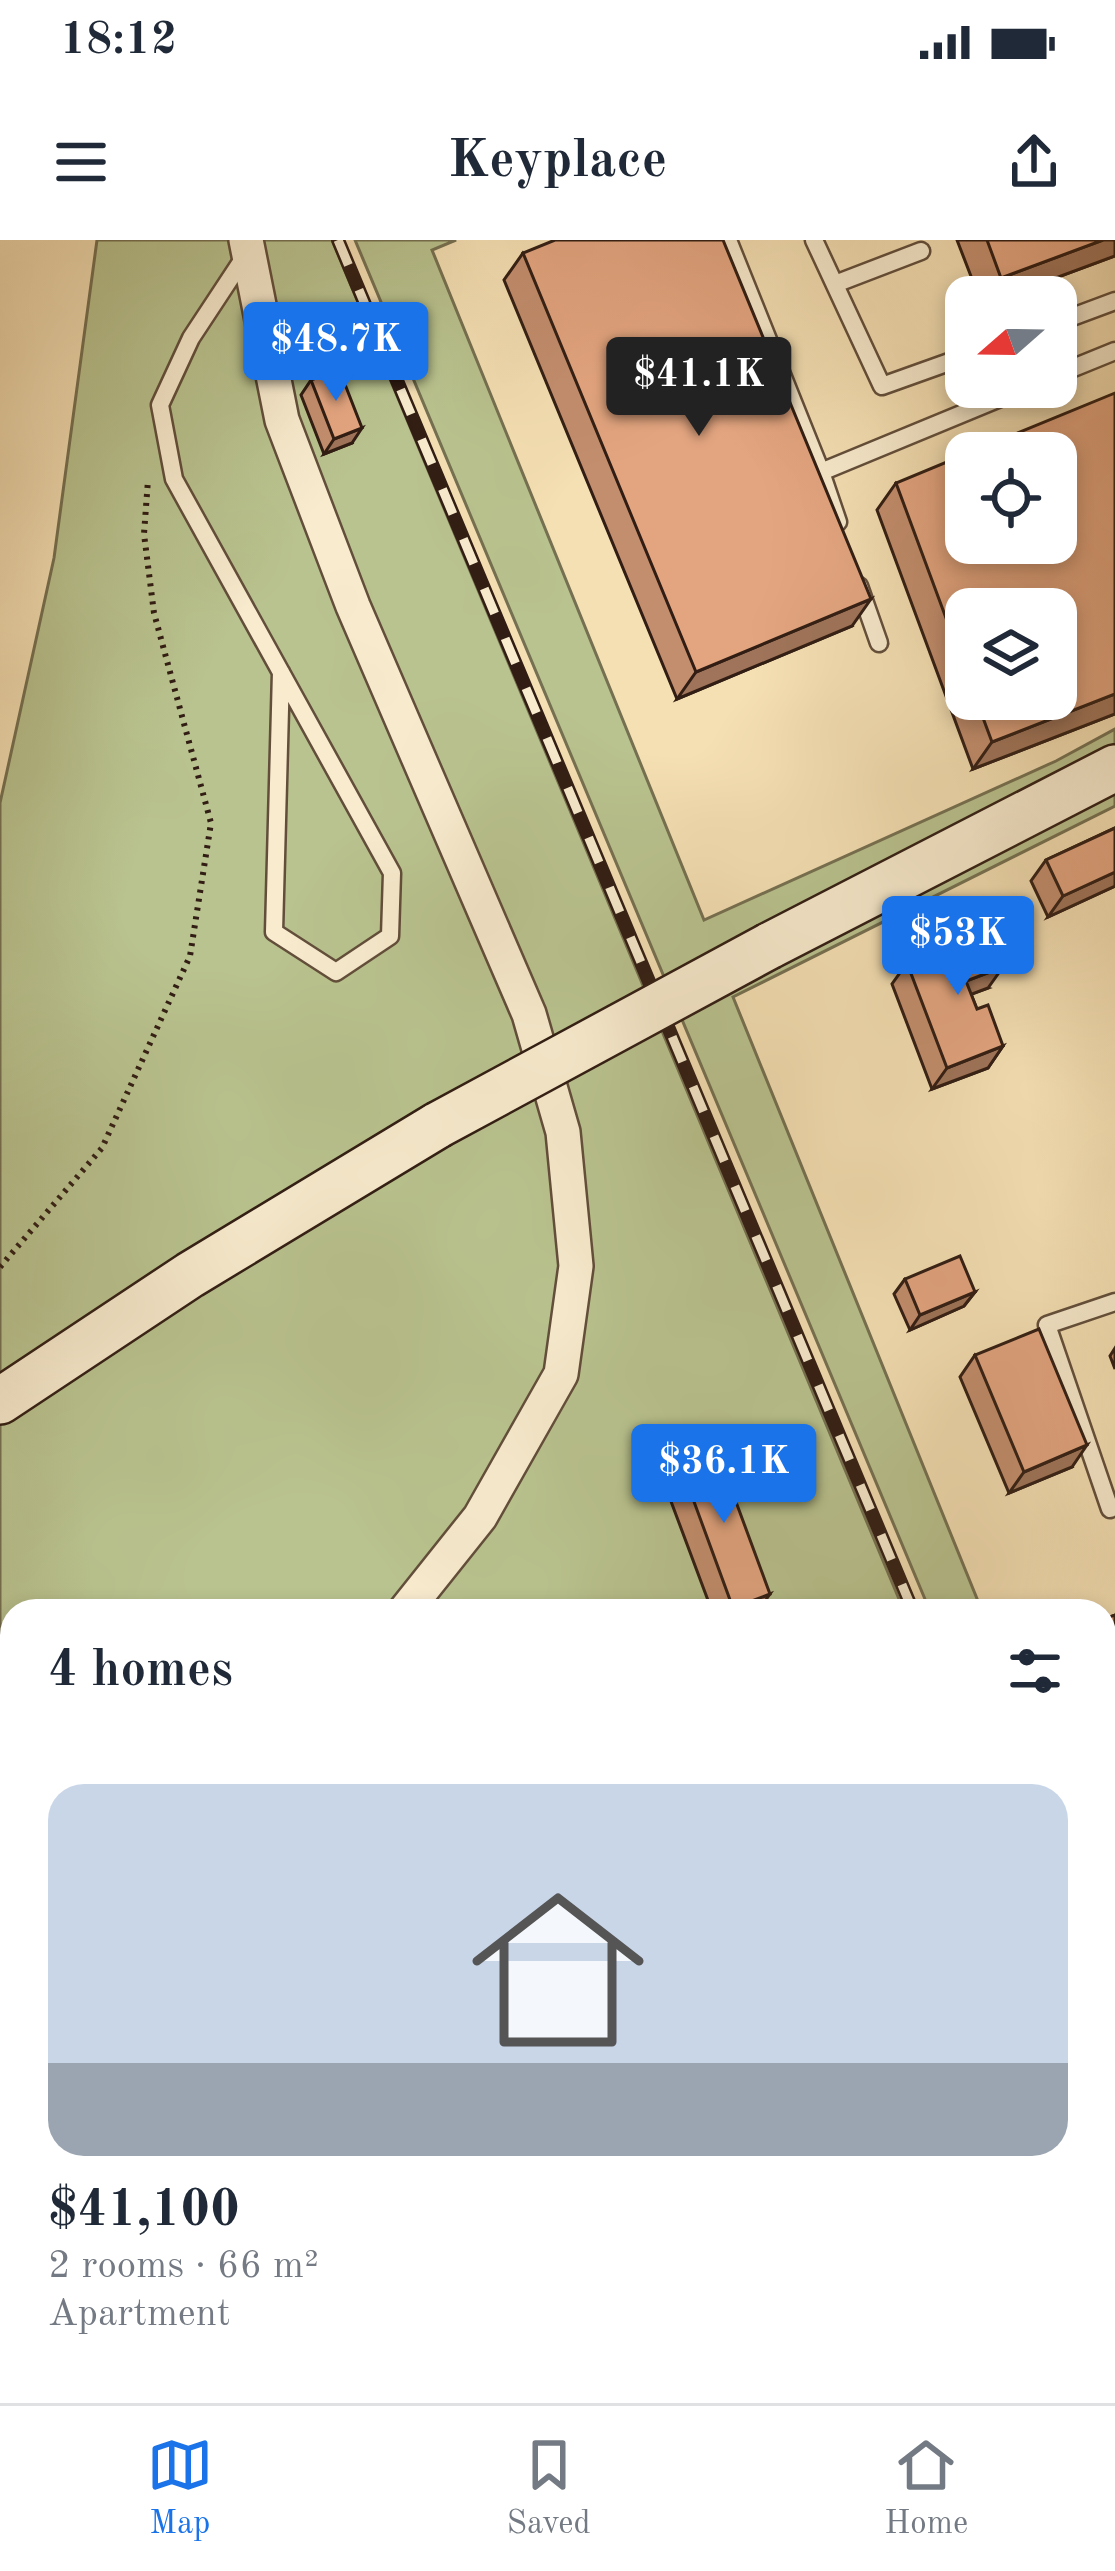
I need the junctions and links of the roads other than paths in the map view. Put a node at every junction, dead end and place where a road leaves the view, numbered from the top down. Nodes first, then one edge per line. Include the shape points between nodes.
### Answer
1 (728, 240) edge
2 (814, 240) edge
3 (247, 246) edge
4 (921, 251) dead end
5 (836, 284) junction
6 (1115, 301) edge
7 (1077, 315) edge
8 (1115, 351) edge
9 (945, 364) edge
10 (1077, 366) edge
11 (976, 408) edge
12 (821, 472) junction
13 (842, 536) edge
14 (850, 557) edge
15 (879, 643) dead end
16 (281, 672) junction
17 (1115, 768) edge
18 (1115, 1302) edge
19 (0, 1400) edge
20 (1115, 1507) edge
21 (415, 1599) edge

1 - 12 lane
2 - 5 lane
3 - 16 lane via 160,405 174,479
3 - 21 street via 282,419 353,606 529,1014 563,1132 576,1266 561,1374 480,1517
4 - 5 lane
5 - 9 lane via 882,386
6 - 7 lane
8 - 10 lane
11 - 12 lane
12 - 13 lane
14 - 15 lane
16 - 16 lane via 392,873 391,936 335,972 274,932
17 - 19 main road, bridge via 438,1125
18 - 20 lane via 1047,1325

